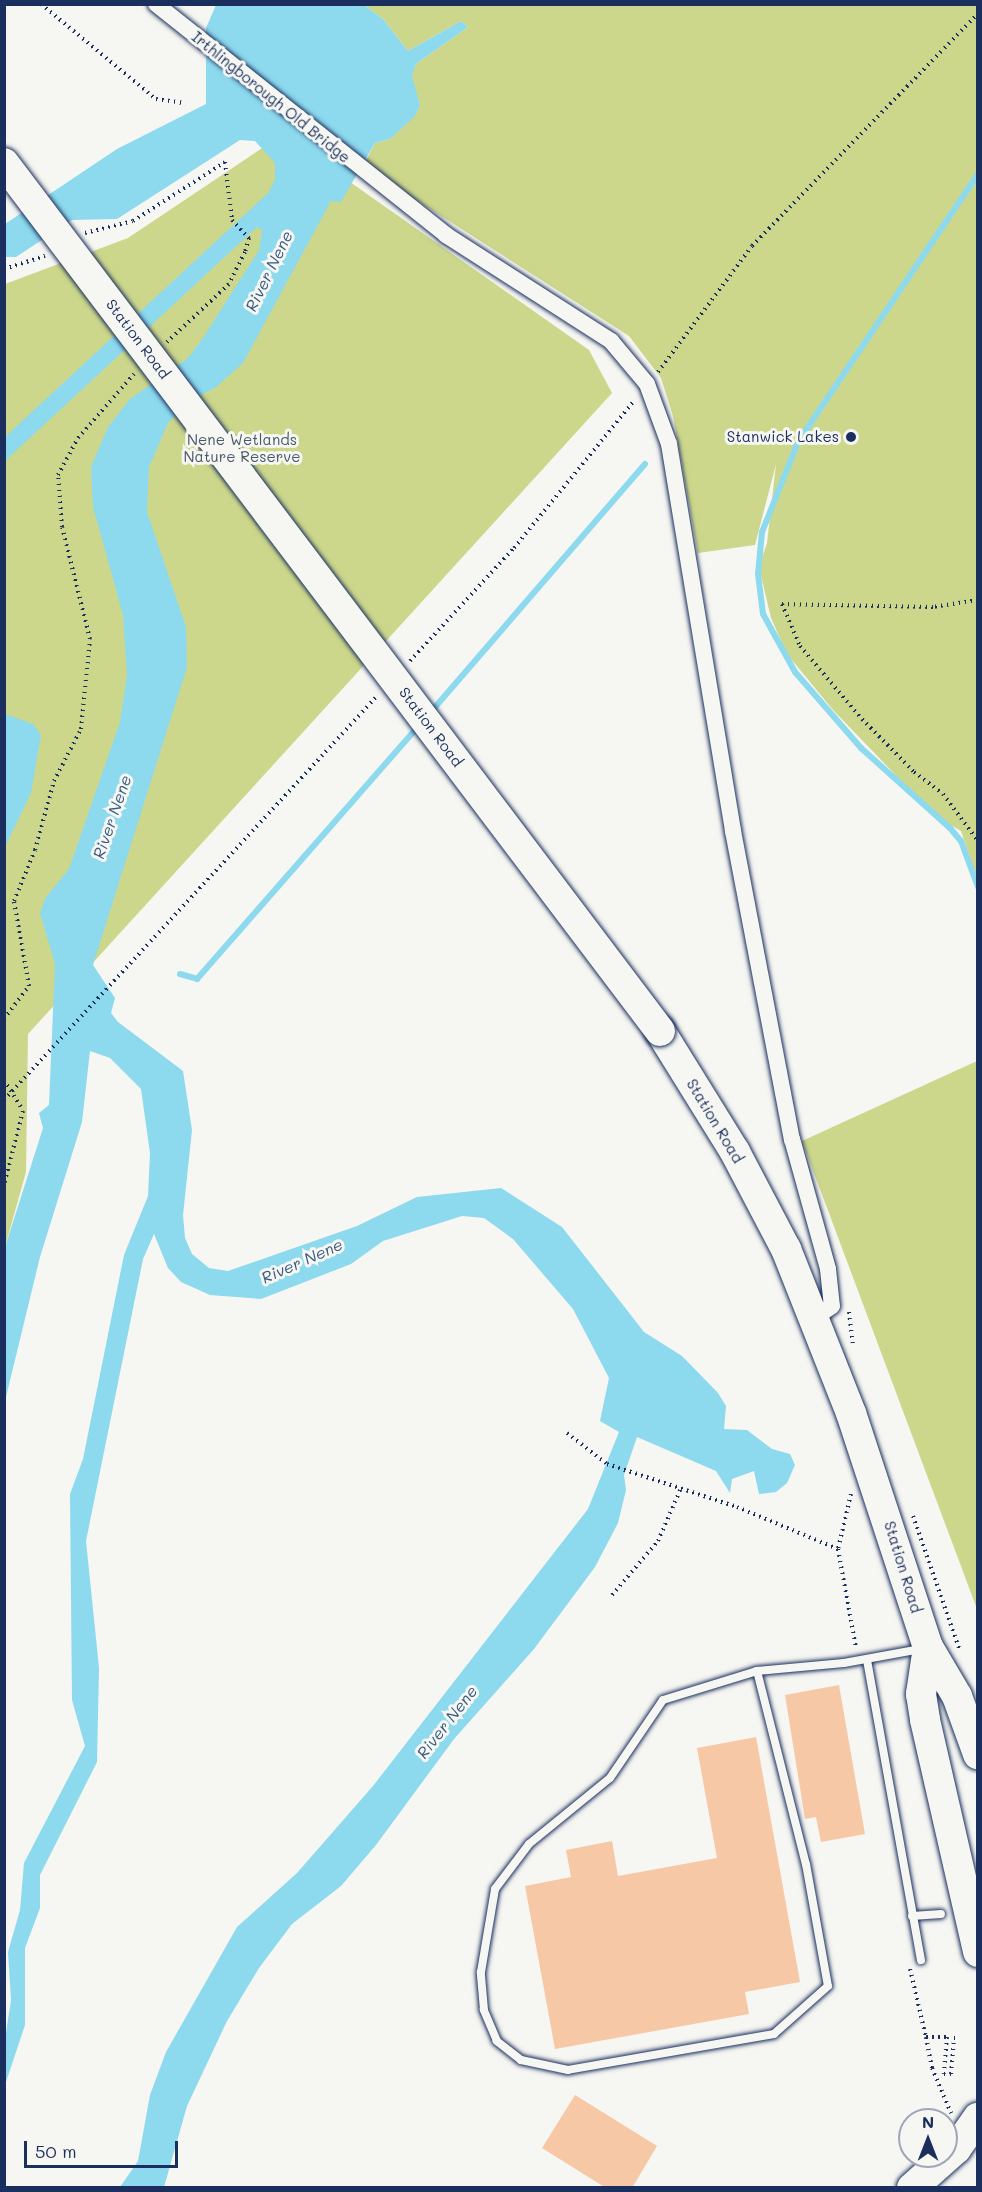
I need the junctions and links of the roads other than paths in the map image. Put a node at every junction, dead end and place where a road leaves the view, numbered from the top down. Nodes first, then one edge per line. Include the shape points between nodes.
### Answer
1 (156, 4) edge
2 (4, 163) edge
3 (814, 1318) junction
4 (928, 1647) junction
5 (867, 1660) junction
6 (758, 1671) junction
7 (978, 1754) edge
8 (941, 1914) dead end
9 (912, 1916) junction
10 (978, 1952) edge
11 (921, 1960) dead end
12 (978, 2118) edge
13 (912, 2187) edge

1 - 3 street, Irthlingborough Old Bridge via 367,176 446,235 610,342 647,384 669,444 733,831 792,1139 828,1269 832,1306
2 - 3 highway, Station Road, bridge via 660,1031 735,1152 786,1249
3 - 4 highway, Station Road via 889,1521
4 - 5 lane
4 - 7 highway, Station Road via 957,1696
4 - 10 highway, Station Road via 921,1694 925,1720
5 - 6 lane
5 - 9 lane
6 - 6 lane via 806,1864 828,1986 774,2034 568,2070 521,2060 497,2041 484,2010 482,1972 495,1889 529,1844 610,1778 663,1700
8 - 9 lane
9 - 11 lane
12 - 13 highway via 956,2149

